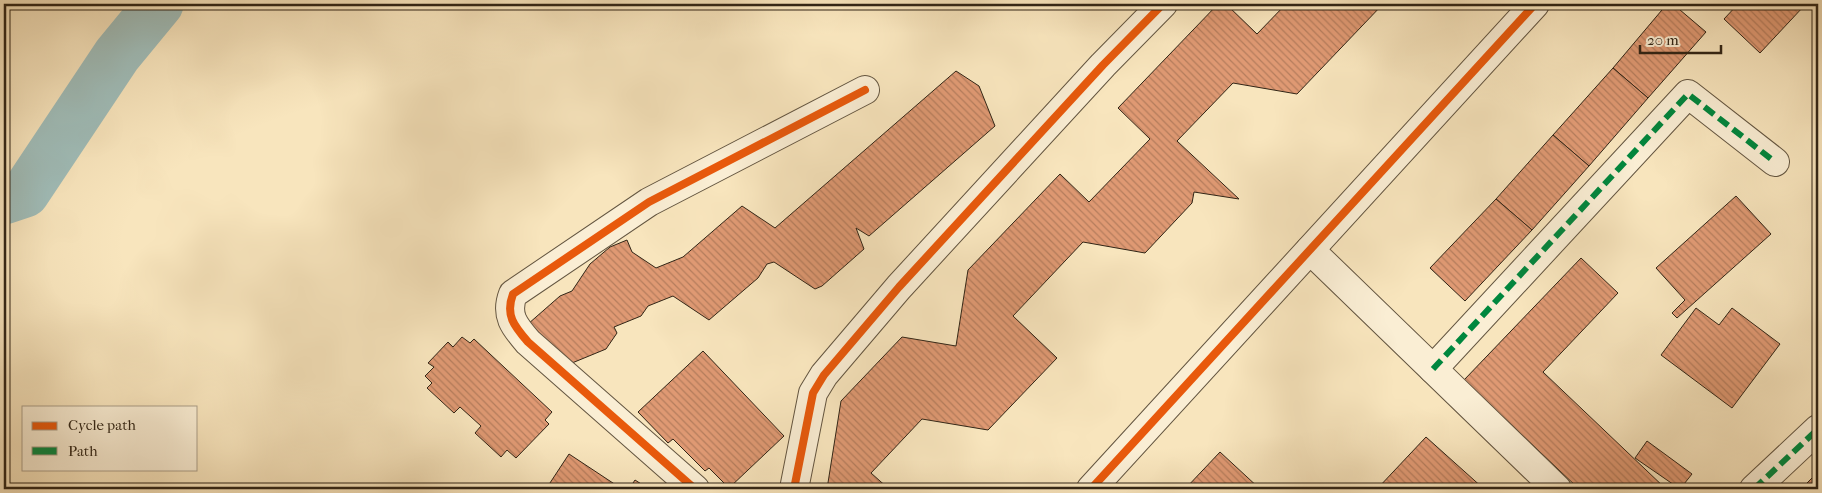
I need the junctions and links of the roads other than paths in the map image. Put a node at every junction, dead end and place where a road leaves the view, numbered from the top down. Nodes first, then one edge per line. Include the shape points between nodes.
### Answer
1 (1164, 4) edge
2 (1535, 4) edge
3 (865, 90) dead end
4 (1775, 162) dead end
5 (1310, 250) junction
6 (1433, 368) junction
7 (1818, 429) edge
8 (694, 489) edge
9 (794, 489) edge
10 (1092, 489) edge
11 (1557, 489) edge
12 (1754, 489) edge

1 - 9 street via 1103,65 932,251 824,375 813,394
2 - 5 street
3 - 8 street via 649,202 513,294 509,314 528,342
4 - 6 street via 1688,94
5 - 6 street
5 - 10 street
6 - 11 street
7 - 12 street

